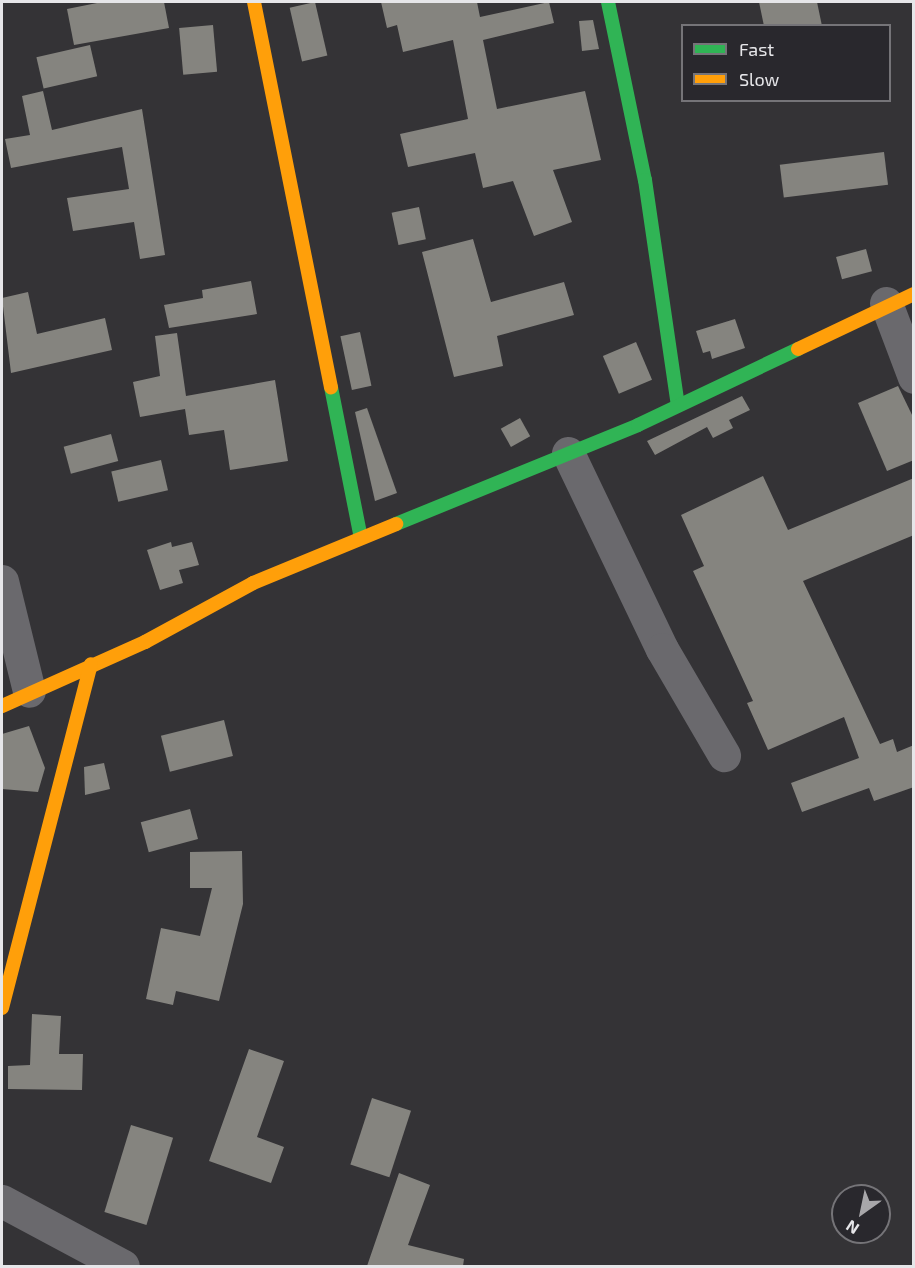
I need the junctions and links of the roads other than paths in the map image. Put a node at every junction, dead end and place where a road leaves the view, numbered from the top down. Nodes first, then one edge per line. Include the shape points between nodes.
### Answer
1 (254, 2) edge
2 (608, 2) edge
3 (900, 298) edge
4 (914, 377) edge
5 (678, 406) junction
6 (568, 453) junction
7 (360, 534) junction
8 (2, 581) edge
9 (92, 664) junction
10 (15, 698) edge
11 (724, 755) dead end
12 (2, 1008) edge
13 (2, 1201) edge
14 (123, 1266) edge

1 - 7 street
2 - 5 street via 645,180
3 - 4 street
3 - 5 street
5 - 6 street
6 - 7 street
6 - 11 street via 662,649
7 - 9 street
8 - 10 street
9 - 10 street
9 - 12 street
13 - 14 street

